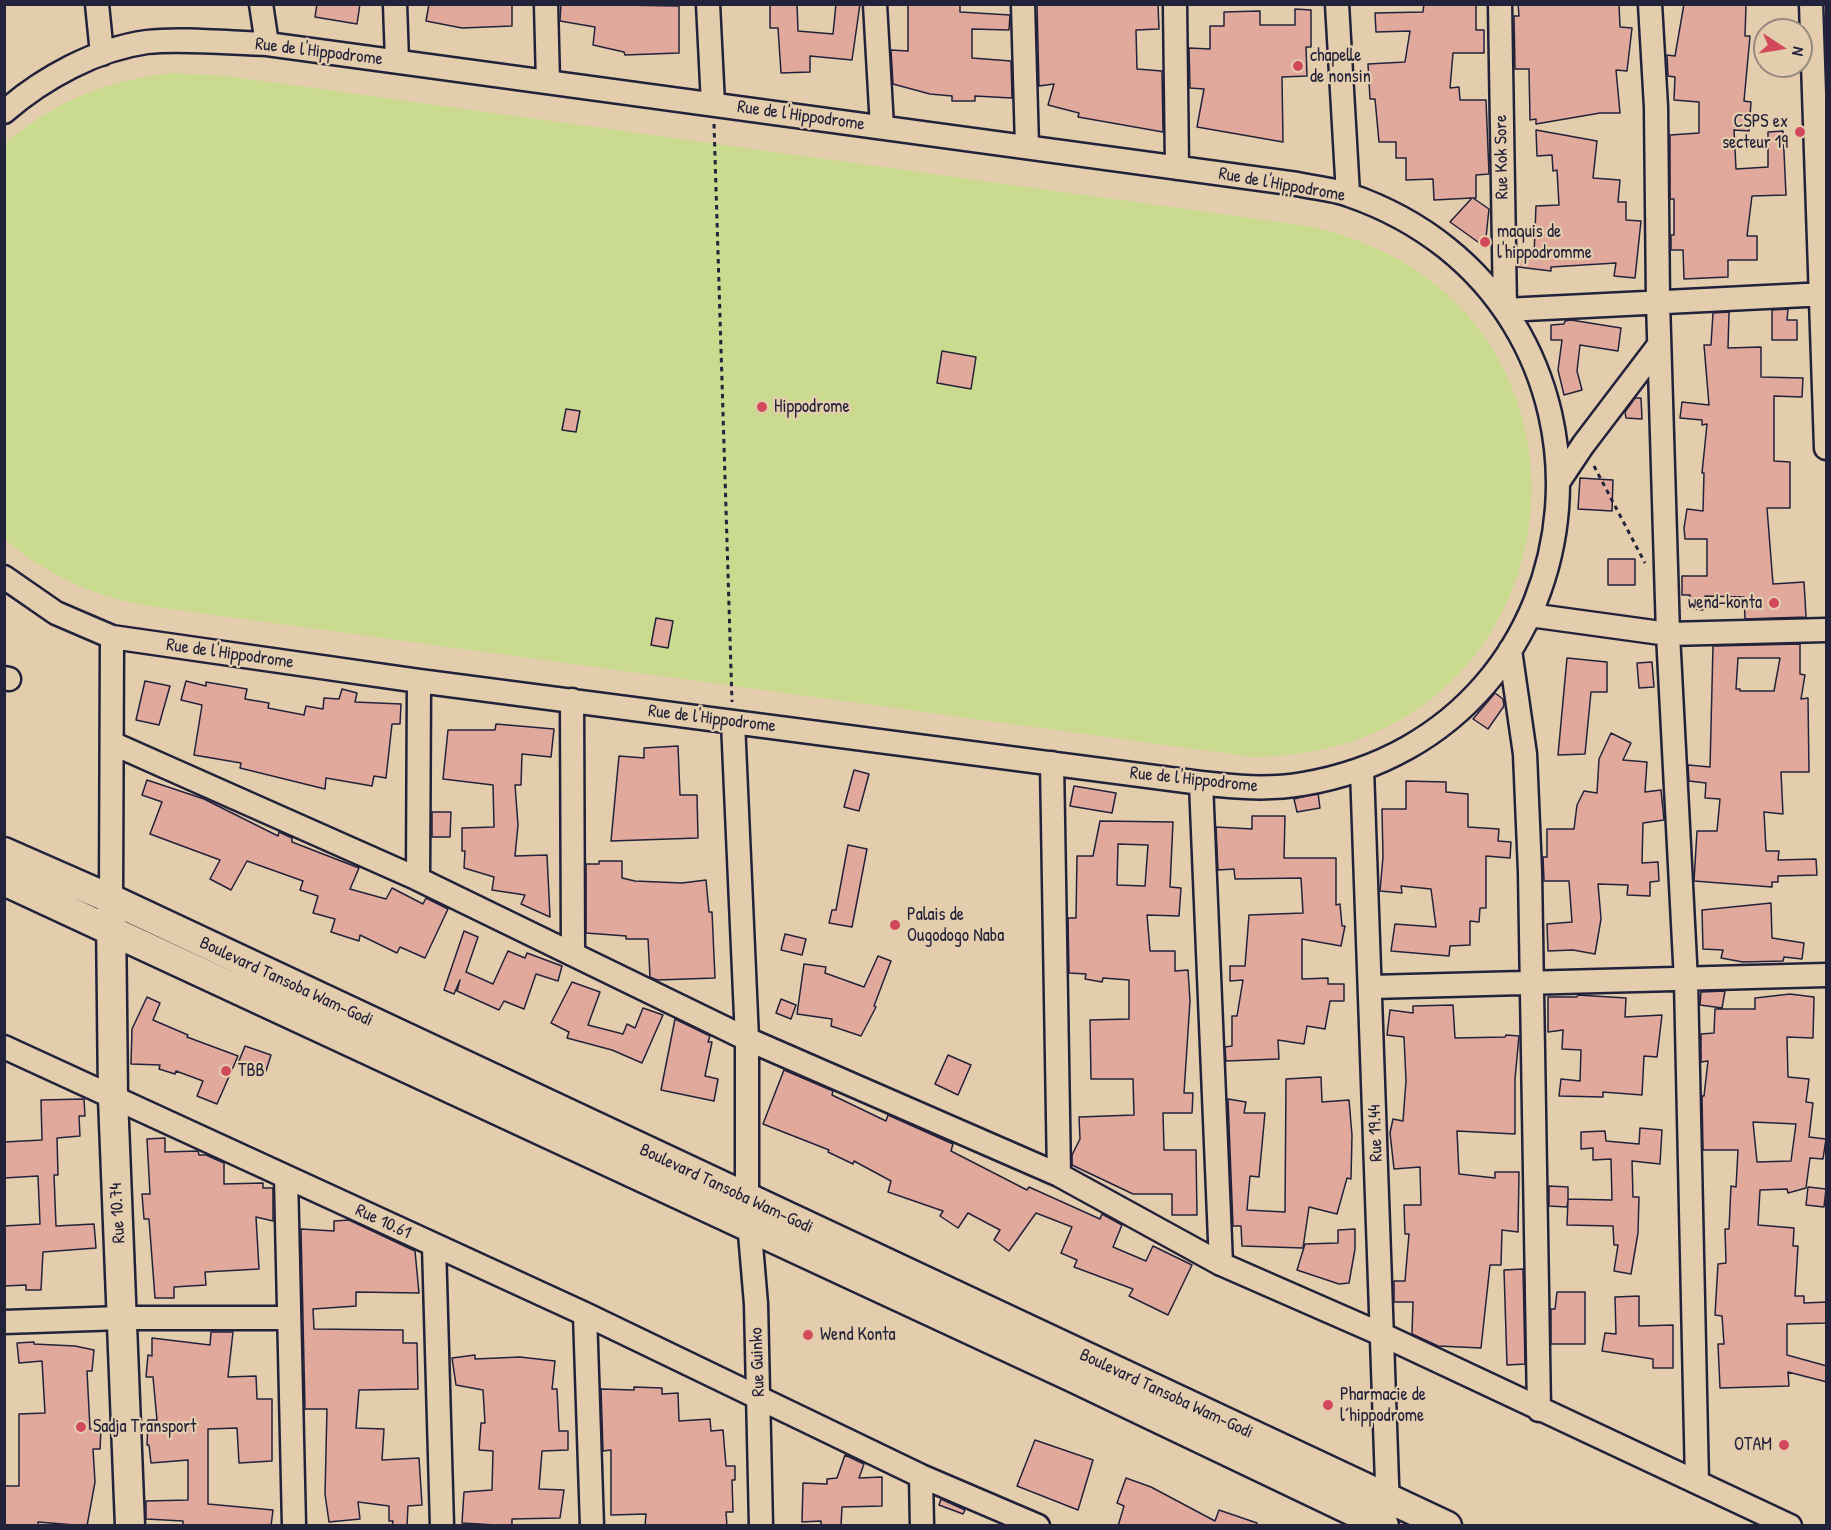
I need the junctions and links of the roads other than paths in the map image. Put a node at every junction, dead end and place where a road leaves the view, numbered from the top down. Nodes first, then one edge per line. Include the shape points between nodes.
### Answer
1 (97, 4) edge
2 (261, 4) edge
3 (395, 4) edge
4 (546, 4) edge
5 (708, 4) edge
6 (875, 4) edge
7 (1023, 4) edge
8 (1175, 4) edge
9 (1337, 4) edge
10 (1500, 4) edge
11 (1650, 4) edge
12 (1811, 4) edge
13 (267, 44) junction
14 (102, 54) junction
15 (397, 61) junction
16 (548, 82) junction
17 (713, 104) junction
18 (4, 112) edge
19 (882, 127) junction
20 (1027, 147) junction
21 (1177, 168) junction
22 (1348, 195) junction
23 (1824, 294) edge
24 (1658, 302) junction
25 (1505, 310) junction
26 (1659, 345) junction
27 (1827, 448) edge
28 (1559, 481) junction
29 (4, 577) edge
30 (1530, 615) junction
31 (1827, 630) edge
32 (1668, 634) junction
33 (112, 637) junction
34 (1510, 650) junction
35 (419, 681) junction
36 (572, 700) junction
37 (733, 722) junction
38 (114, 744) junction
39 (1052, 763) junction
40 (1362, 769) junction
41 (1201, 783) junction
42 (4, 852) edge
43 (418, 879) junction
44 (4, 881) edge
45 (111, 899) junction
46 (111, 929) junction
47 (573, 952) junction
48 (1827, 975) edge
49 (1686, 981) junction
50 (1532, 984) junction
51 (1371, 987) junction
52 (747, 1039) junction
53 (4, 1047) edge
54 (112, 1098) junction
55 (1059, 1175) junction
56 (286, 1177) junction
57 (747, 1198) junction
58 (750, 1227) junction
59 (434, 1245) junction
60 (1221, 1264) junction
61 (585, 1314) junction
62 (122, 1318) junction
63 (288, 1318) junction
64 (4, 1322) edge
65 (1383, 1335) junction
66 (759, 1399) junction
67 (1539, 1410) junction
68 (921, 1476) junction
69 (1697, 1482) junction
70 (1388, 1497) junction
71 (129, 1526) edge
72 (294, 1526) edge
73 (442, 1526) edge
74 (591, 1526) edge
75 (761, 1526) edge
76 (922, 1526) edge
77 (1038, 1526) edge
78 (1384, 1526) edge
79 (1388, 1526) edge
80 (1447, 1526) edge
81 (1790, 1526) edge

1 - 14 street
2 - 13 street
3 - 15 street
4 - 16 street
5 - 17 street
6 - 19 street
7 - 20 street
8 - 21 street
9 - 22 street
10 - 25 street, Rue Kok Sore
11 - 24 street via 1656,107
12 - 23 street
13 - 14 street, Rue de l'Hippodrome via 148,42
13 - 15 street, Rue de l'Hippodrome
14 - 18 street, Rue de l'Hippodrome via 37,87
15 - 16 street, Rue de l'Hippodrome
16 - 17 street, Rue de l'Hippodrome
17 - 19 street, Rue de l'Hippodrome
19 - 20 street, Rue de l'Hippodrome
20 - 21 street, Rue de l'Hippodrome
21 - 22 street, Rue de l'Hippodrome
22 - 25 street, Rue de l'Hippodrome via 1389,212 1439,242 1483,282
23 - 24 street
23 - 27 street
24 - 25 street
24 - 26 street
25 - 28 street, Rue de l'Hippodrome via 1542,384 1556,442
26 - 28 street
26 - 32 street
28 - 30 street, Rue de l'Hippodrome via 1550,560
29 - 33 street, Rue de l'Hippodrome via 56,613
30 - 32 street
30 - 34 street, Rue de l'Hippodrome
31 - 32 street
32 - 49 street
33 - 35 street, Rue de l'Hippodrome
33 - 38 street
34 - 40 street, Rue de l'Hippodrome via 1480,689 1444,723 1411,745
34 - 50 street via 1525,754
35 - 36 street, Rue de l'Hippodrome
35 - 43 street
36 - 37 street, Rue de l'Hippodrome
36 - 47 street
37 - 39 street, Rue de l'Hippodrome
37 - 52 street, Rue Guinko
38 - 43 street
38 - 45 street
39 - 41 street, Rue de l'Hippodrome
39 - 55 street
40 - 41 street, Rue de l'Hippodrome via 1330,779 1271,788
40 - 51 street, Rue 19.44
41 - 60 street
42 - 45 main road, Boulevard Tansoba Wam-Godi
43 - 47 street
44 - 46 main road, Boulevard Tansoba Wam-Godi
45 - 46 main road, Rue 10.74
45 - 57 main road, Boulevard Tansoba Wam-Godi
46 - 54 main road, Rue 10.74
46 - 58 main road, Boulevard Tansoba Wam-Godi
47 - 52 street
48 - 49 street
49 - 50 street
49 - 69 street
50 - 51 street
50 - 67 street
51 - 65 street, Rue 19.44
52 - 55 street
52 - 57 street, Rue Guinko
53 - 54 street, Rue 10.61
54 - 56 street, Rue 10.61
54 - 62 main road, Rue 10.74
55 - 60 street
56 - 59 street, Rue 10.61
56 - 63 street
57 - 58 street, Rue Guinko
57 - 70 main road, Boulevard Tansoba Wam-Godi
58 - 66 street, Rue Guinko
58 - 78 main road, Boulevard Tansoba Wam-Godi
59 - 61 street, Rue 10.61
59 - 73 street
60 - 65 street
61 - 66 street, Rue 10.61
61 - 74 street
62 - 63 street
62 - 64 street
62 - 71 main road, Rue 10.74
63 - 72 street
65 - 67 street
65 - 70 street, Rue 19.44
66 - 68 street, Rue 10.61
66 - 75 street, Rue Guinko
67 - 69 street
68 - 76 street
68 - 77 street, Rue 10.61
69 - 81 street
70 - 79 street, Rue 19.44
70 - 80 main road, Boulevard Tansoba Wam-Godi

